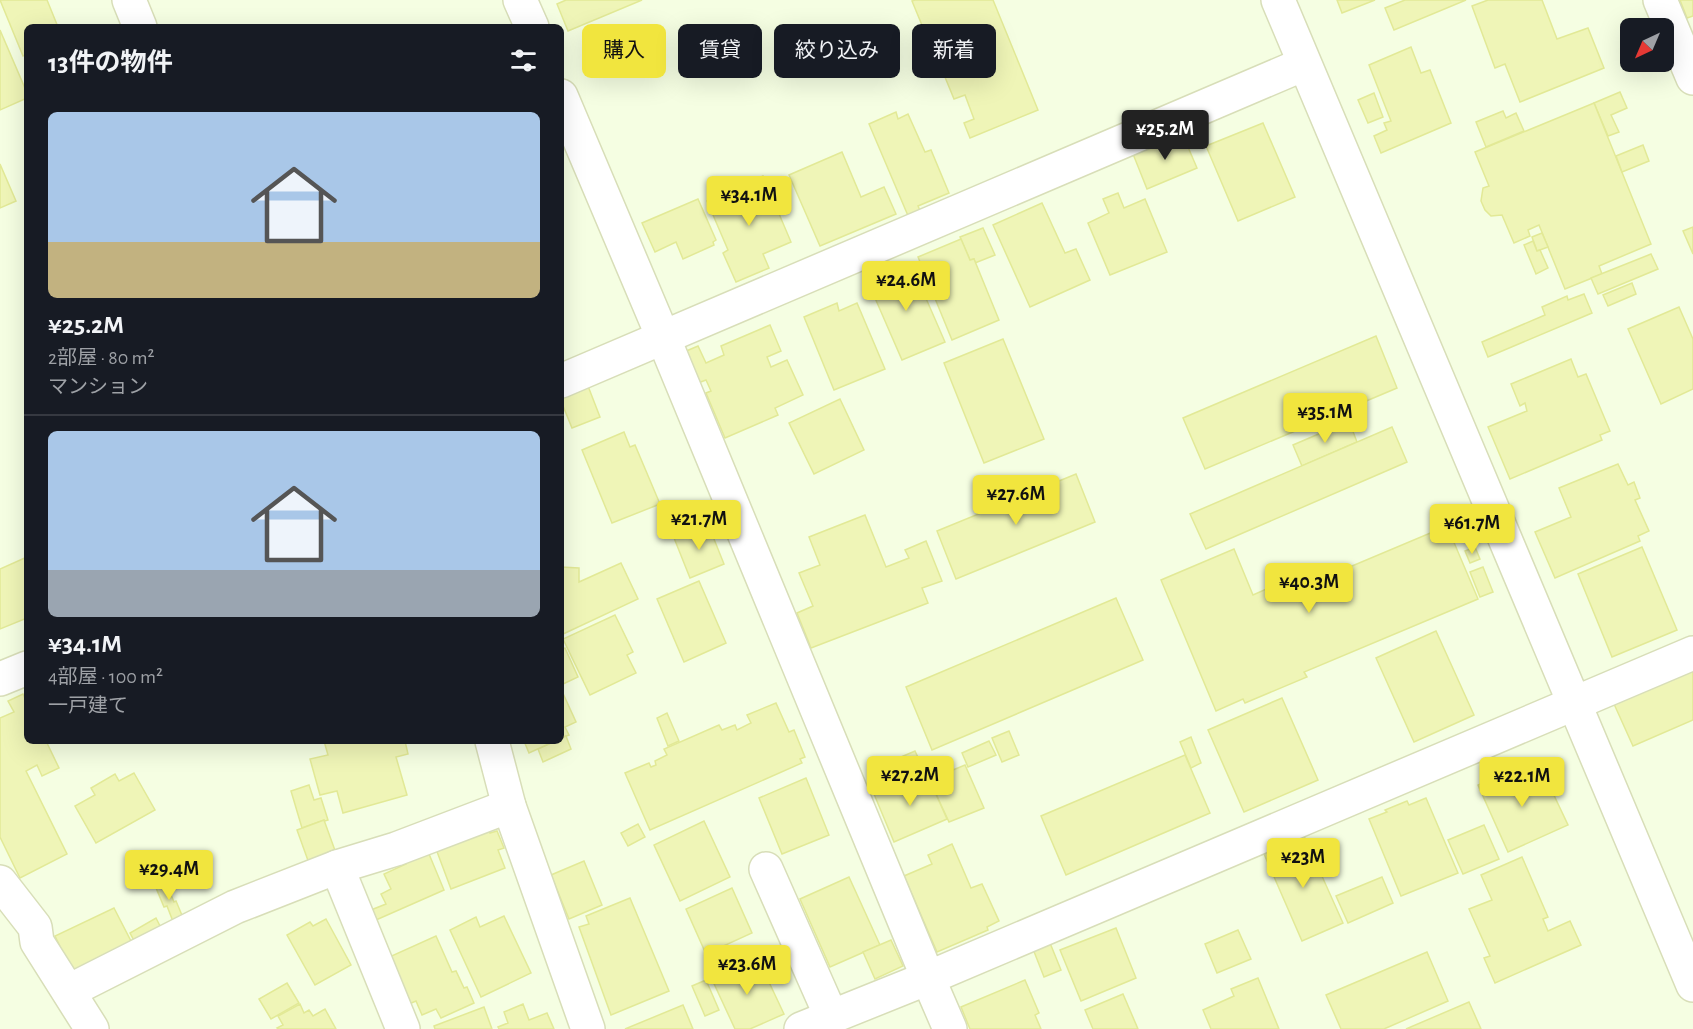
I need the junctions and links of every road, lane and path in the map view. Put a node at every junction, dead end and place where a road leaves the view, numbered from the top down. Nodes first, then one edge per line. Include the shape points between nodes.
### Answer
1 (129, 0) edge
2 (520, 0) edge
3 (1278, 0) edge
4 (1660, 0) edge
5 (139, 24) edge
6 (531, 24) edge
7 (1685, 35) edge
8 (1304, 64) junction
9 (1693, 78) edge
10 (564, 103) edge
11 (663, 337) junction
12 (564, 380) edge
13 (1693, 653) edge
14 (24, 669) edge
15 (0, 679) edge
16 (1574, 704) junction
17 (493, 744) edge
18 (509, 806) junction
19 (337, 867) junction
20 (766, 869) dead end
21 (0, 882) edge
22 (928, 978) junction
23 (1693, 985) edge
24 (69, 991) junction
25 (831, 1016) junction
26 (92, 1029) edge
27 (403, 1029) edge
28 (588, 1029) edge
29 (801, 1029) edge
30 (950, 1029) edge

1 - 5 street
2 - 6 street
3 - 8 street
4 - 7 street
7 - 9 street
8 - 11 street
8 - 16 street
10 - 11 street
11 - 12 street
11 - 22 street
13 - 16 street
14 - 15 street
16 - 22 street
16 - 23 street
17 - 18 street
18 - 19 street
18 - 28 street
19 - 24 street via 235,907
19 - 27 street
20 - 25 street
21 - 24 street via 35,927 37,942
22 - 25 street
22 - 30 street
24 - 26 street
25 - 29 street

